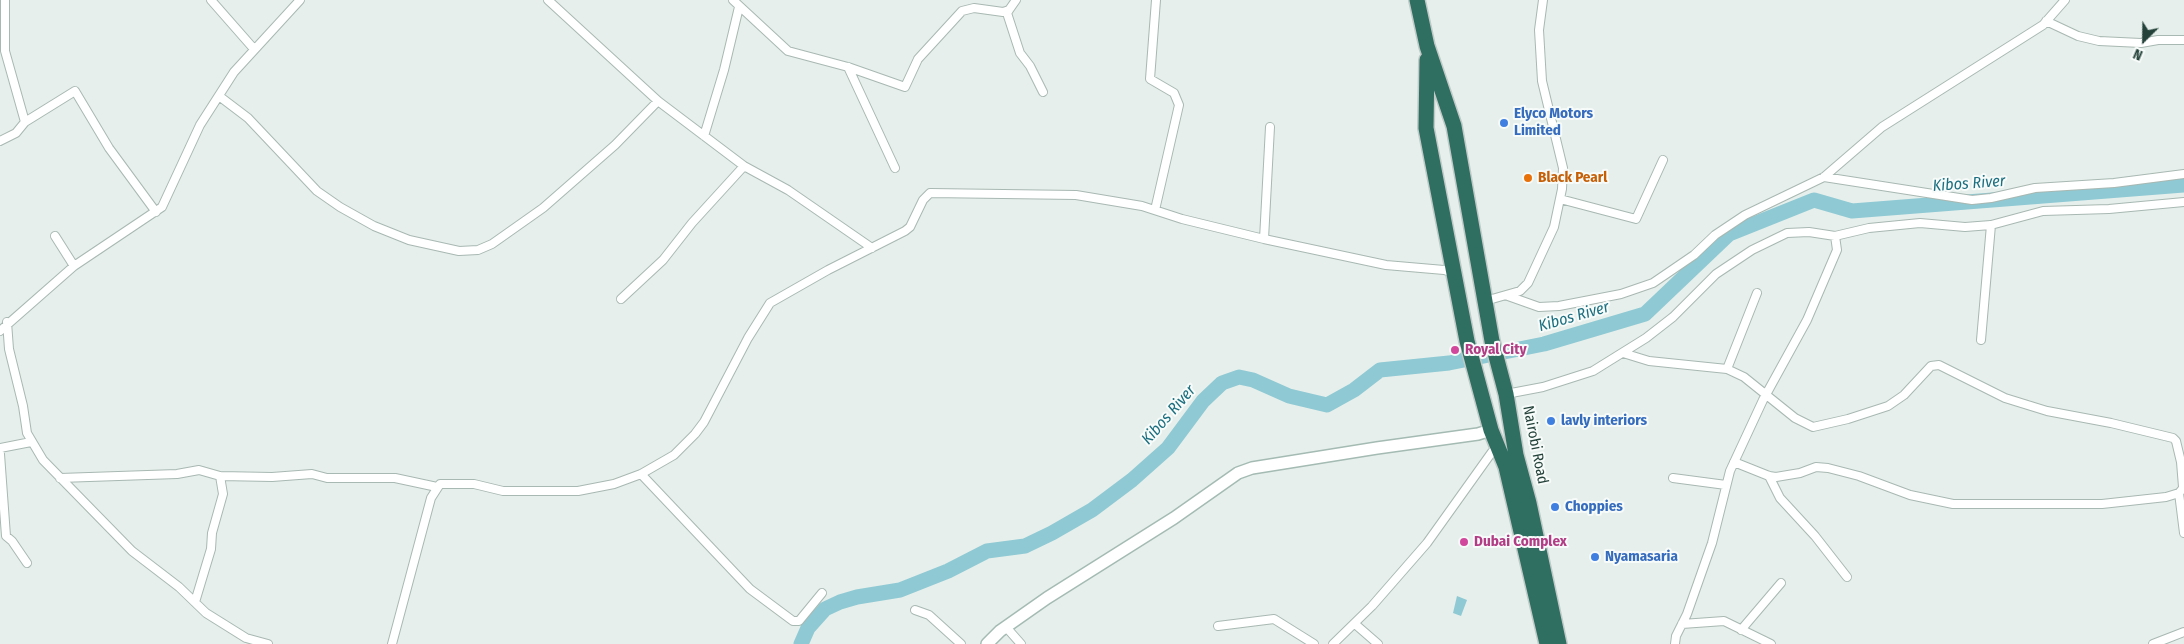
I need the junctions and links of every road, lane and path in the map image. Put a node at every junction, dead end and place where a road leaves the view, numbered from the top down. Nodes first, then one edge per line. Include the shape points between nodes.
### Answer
1 (5, 0) edge
2 (211, 0) edge
3 (300, 0) edge
4 (548, 0) edge
5 (733, 0) edge
6 (1016, 0) edge
7 (1156, 0) edge
8 (1417, 0) edge
9 (1543, 0) edge
10 (2065, 0) edge
11 (739, 7) junction
12 (1009, 10) junction
13 (2046, 21) junction
14 (2184, 40) edge
15 (1428, 46) junction
16 (254, 49) junction
17 (848, 67) junction
18 (1043, 92) dead end
19 (219, 96) junction
20 (658, 101) junction
21 (25, 122) junction
22 (1270, 128) dead end
23 (704, 136) junction
24 (1456, 136) junction
25 (1429, 140) junction
26 (0, 141) edge
27 (1663, 160) dead end
28 (744, 166) junction
29 (895, 168) dead end
30 (2184, 174) edge
31 (1824, 177) junction
32 (1560, 199) junction
33 (2184, 202) edge
34 (1156, 210) junction
35 (156, 212) junction
36 (1991, 225) junction
37 (54, 236) dead end
38 (1835, 236) junction
39 (1264, 239) junction
40 (872, 248) junction
41 (74, 266) junction
42 (1454, 273) junction
43 (1757, 293) dead end
44 (1508, 296) junction
45 (621, 299) dead end
46 (1485, 300) junction
47 (7, 322) junction
48 (0, 330) edge
49 (1982, 340) dead end
50 (1623, 353) junction
51 (1727, 369) junction
52 (1506, 394) junction
53 (1765, 395) junction
54 (1491, 430) junction
55 (31, 442) junction
56 (0, 448) edge
57 (1492, 452) dead end
58 (0, 454) edge
59 (1734, 462) junction
60 (642, 474) junction
61 (220, 476) junction
62 (1769, 476) junction
63 (60, 478) junction
64 (1672, 478) dead end
65 (1726, 485) junction
66 (437, 487) junction
67 (2182, 489) edge
68 (2184, 533) edge
69 (27, 563) dead end
70 (1847, 577) dead end
71 (1781, 583) dead end
72 (822, 593) dead end
73 (195, 602) junction
74 (915, 610) dead end
75 (1355, 624) junction
76 (1682, 624) junction
77 (1218, 626) dead end
78 (1006, 627) junction
79 (1741, 630) junction
80 (2184, 632) edge
81 (252, 642) edge
82 (268, 644) edge
83 (392, 644) edge
84 (961, 644) edge
85 (986, 644) edge
86 (1021, 644) edge
87 (1314, 644) edge
88 (1333, 644) edge
89 (1378, 644) edge
90 (1547, 644) edge
91 (1559, 644) edge
92 (1675, 644) edge
93 (1771, 644) edge
94 (2153, 644) edge

1 - 21 street via 5,51
2 - 16 street
3 - 16 street
4 - 20 street
5 - 11 street
6 - 12 street
7 - 34 street via 1150,79 1174,93 1179,105
8 - 15 highway
9 - 32 street via 1539,30 1542,81 1563,168
10 - 13 street
11 - 17 street via 788,51
11 - 23 street
12 - 17 street via 974,8 962,11 918,59 905,88
12 - 18 street via 1006,13 1020,53
13 - 14 street via 2078,36 2100,41 2141,44
13 - 31 street via 1882,128
15 - 24 highway, Nairobi Road
15 - 25 highway via 1426,128
16 - 19 street
17 - 29 street
19 - 20 street via 248,118 317,191 340,207 409,240 459,251 478,250 492,244 543,208 615,145
19 - 35 street via 200,125 162,207
20 - 23 street
21 - 26 street via 16,133
21 - 35 street via 75,91 109,148
22 - 39 street
23 - 28 street
24 - 25 highway
24 - 46 highway, Nairobi Road
25 - 42 highway
27 - 32 street via 1636,218
28 - 40 street via 788,190
28 - 45 street via 663,260
30 - 31 street via 2035,188 1972,200
31 - 44 street via 1745,216 1653,283 1622,294 1559,306 1539,307
32 - 44 street via 1554,227 1528,283 1520,292
33 - 36 street via 2043,211
34 - 39 street
34 - 40 street via 1076,195 933,192 927,195 910,227
35 - 41 street
36 - 38 street via 1965,227 1920,223 1869,228
36 - 49 street
37 - 41 street
38 - 50 street via 1809,232 1787,234 1768,241 1716,274 1673,318
38 - 53 street via 1837,250 1807,320
39 - 42 street via 1386,265
40 - 60 street via 770,303 704,422 674,455
41 - 47 street
42 - 54 highway via 1467,341
43 - 51 street
44 - 46 street
46 - 52 highway, Nairobi Road
47 - 48 street
47 - 55 street via 10,350
50 - 51 street via 1650,361
50 - 52 street via 1580,377
51 - 53 street via 1744,377
52 - 91 highway, Nairobi Road via 1516,455
53 - 59 street
53 - 67 street via 1802,423 1820,426 1888,406 1904,395 1931,366 1938,365 2013,401 2173,438 2181,462
54 - 78 main road via 1252,468 1238,473
54 - 90 highway via 1506,467
55 - 56 street
55 - 63 street
57 - 75 street via 1428,543
58 - 69 street via 6,536
59 - 62 street
59 - 65 street
60 - 66 street via 578,491 503,491 474,484 451,483
60 - 72 street via 750,589 793,621 799,621
61 - 63 street via 199,470 177,474
61 - 66 street via 312,474 327,478 395,478
61 - 73 street via 223,494
62 - 67 street via 1784,477 1816,467 1828,468 1910,495 1952,504 2102,504 2166,497
62 - 70 street via 1780,498
63 - 73 street via 132,551
64 - 65 street
65 - 76 street via 1712,543
66 - 83 street via 431,498
67 - 68 street
71 - 79 street
73 - 81 street via 228,629
74 - 84 street via 929,615
75 - 88 street
75 - 89 street
76 - 79 street via 1724,621
76 - 92 street
77 - 87 street via 1274,619
78 - 85 main road
78 - 86 street
79 - 93 street
80 - 94 street
81 - 82 street

